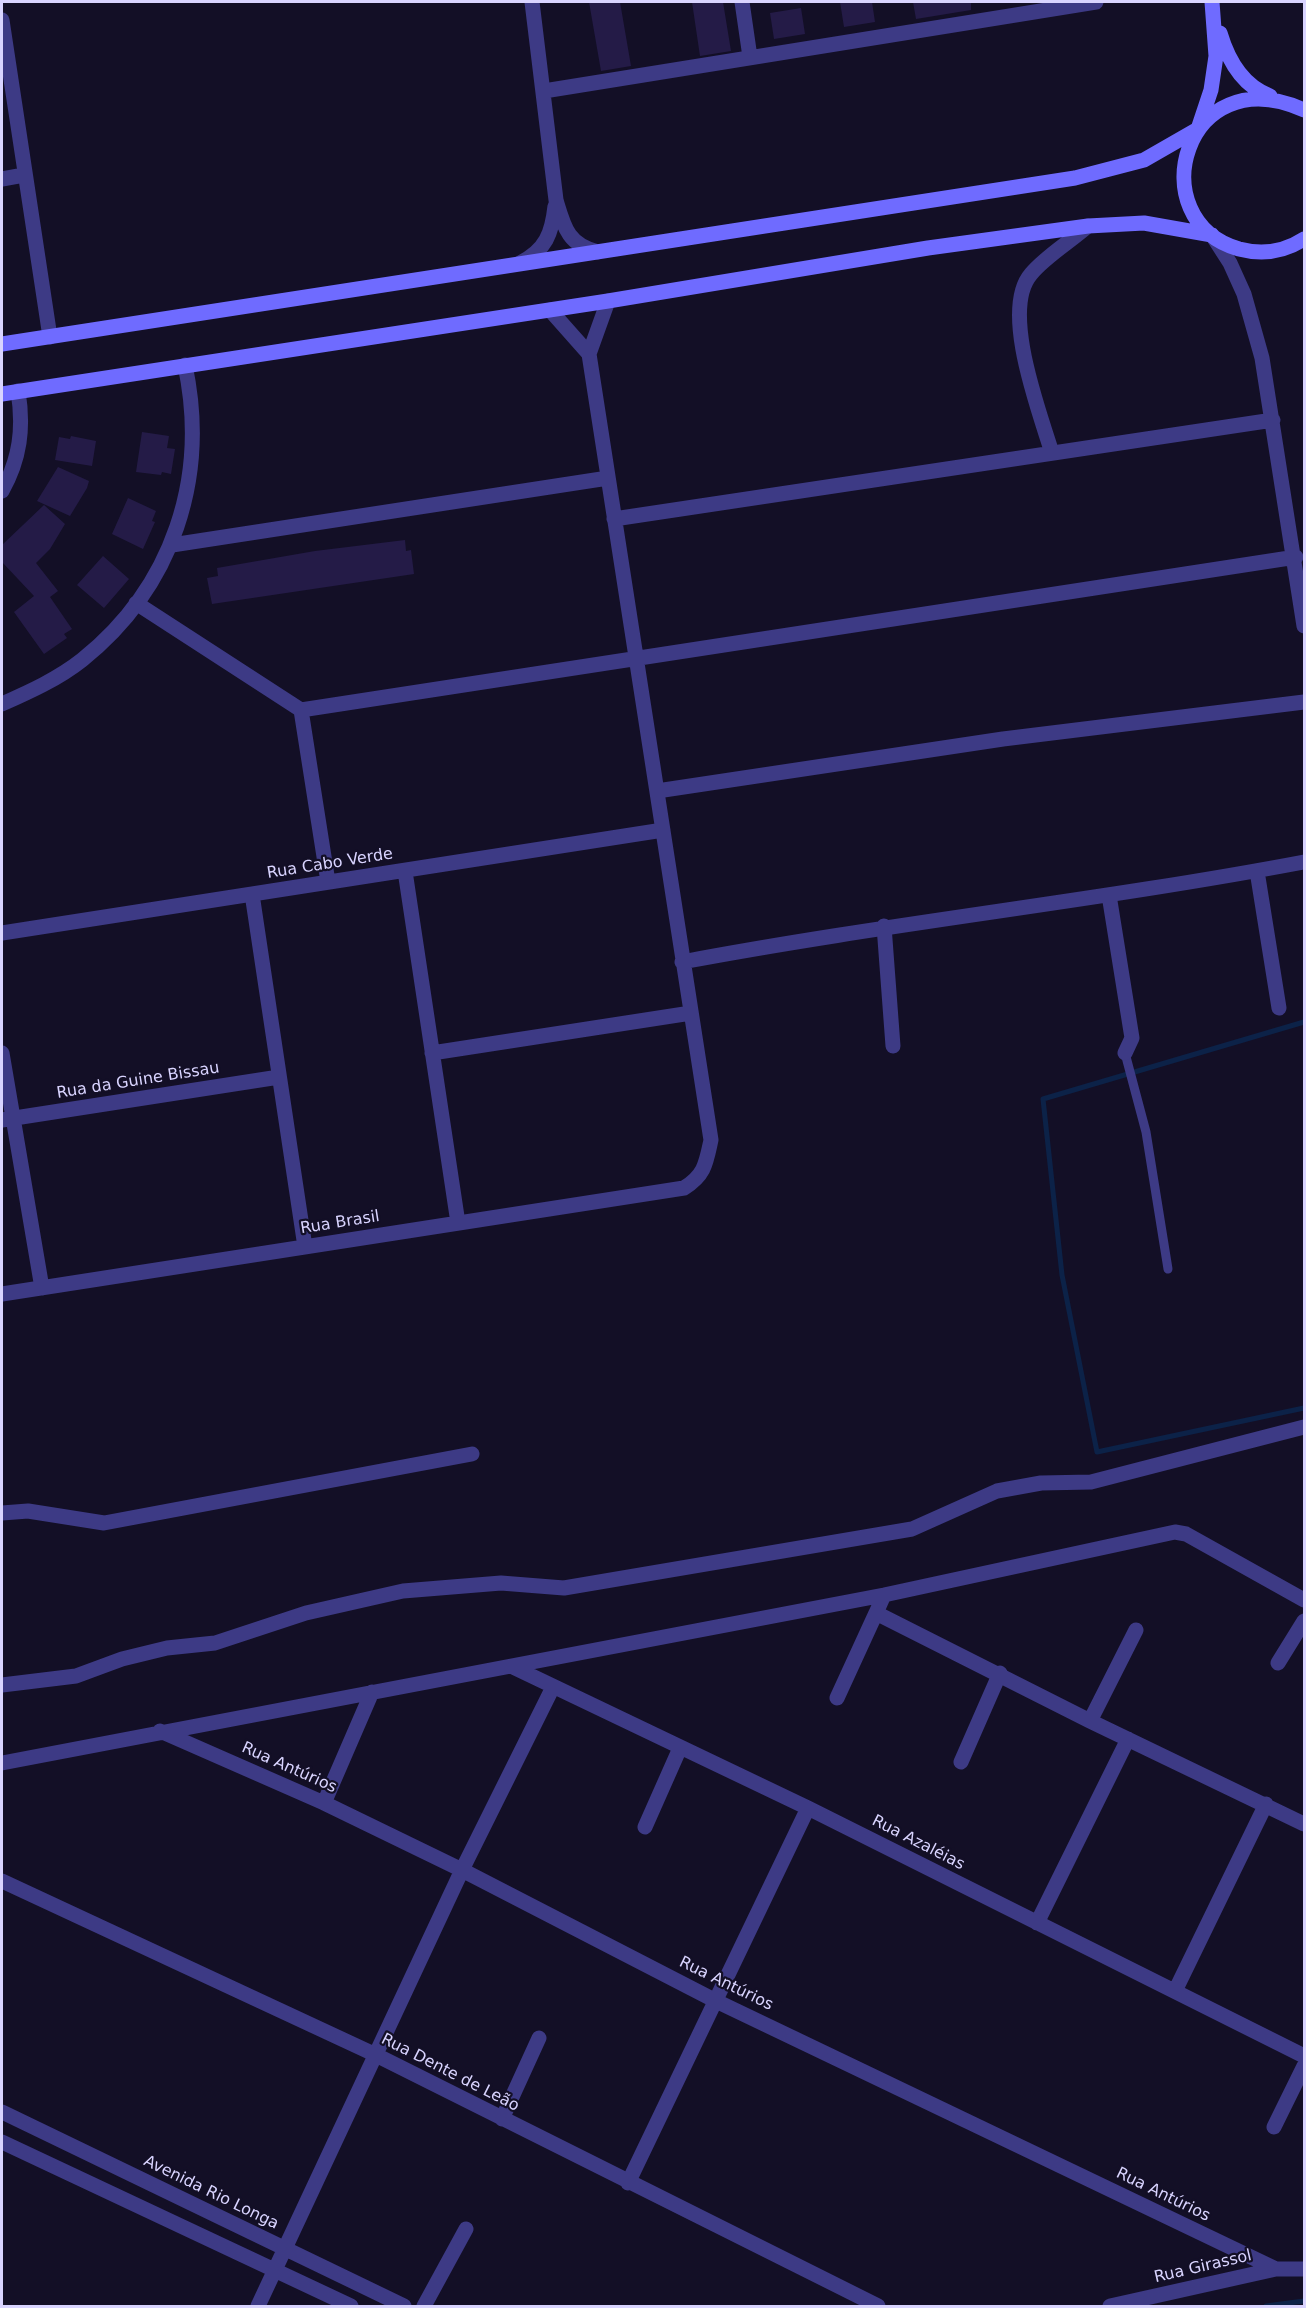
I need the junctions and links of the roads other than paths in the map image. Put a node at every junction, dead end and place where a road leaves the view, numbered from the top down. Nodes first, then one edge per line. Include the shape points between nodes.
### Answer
1 (532, 2) edge
2 (742, 2) edge
3 (1096, 2) edge
4 (1030, 7) edge
5 (1214, 9) edge
6 (2, 20) edge
7 (750, 57) junction
8 (544, 91) junction
9 (1284, 100) junction
10 (1305, 108) edge
11 (1198, 129) junction
12 (24, 175) junction
13 (2, 179) edge
14 (556, 200) junction
15 (1088, 226) junction
16 (1212, 235) junction
17 (1305, 239) edge
18 (600, 252) junction
19 (514, 266) junction
20 (608, 302) junction
21 (550, 310) junction
22 (50, 337) junction
23 (2, 344) edge
24 (589, 354) junction
25 (185, 365) junction
26 (18, 392) junction
27 (2, 394) edge
28 (1273, 420) junction
29 (1052, 453) junction
30 (608, 478) junction
31 (2, 491) edge
32 (614, 519) junction
33 (172, 545) junction
34 (1296, 557) junction
35 (136, 603) junction
36 (1305, 626) edge
37 (636, 658) junction
38 (1305, 702) edge
39 (2, 704) edge
40 (301, 710) junction
41 (657, 791) junction
42 (663, 830) junction
43 (1305, 862) edge
44 (405, 871) junction
45 (1257, 871) junction
46 (328, 882) junction
47 (252, 894) junction
48 (1109, 895) junction
49 (884, 926) junction
50 (2, 933) edge
51 (682, 962) junction
52 (1279, 1008) dead end
53 (692, 1013) junction
54 (892, 1046) dead end
55 (2, 1053) edge
56 (432, 1053) junction
57 (1126, 1058) joint
58 (279, 1077) junction
59 (7, 1119) edge
60 (458, 1223) junction
61 (305, 1247) junction
62 (1168, 1269) dead end
63 (42, 1288) junction
64 (2, 1294) edge
65 (1305, 1428) edge
66 (472, 1454) dead end
67 (2, 1513) edge
68 (884, 1595) junction
69 (1305, 1600) edge
70 (876, 1613) junction
71 (1305, 1621) edge
72 (1136, 1630) dead end
73 (1278, 1663) dead end
74 (513, 1667) junction
75 (1000, 1673) junction
76 (2, 1685) edge
77 (553, 1687) junction
78 (372, 1692) junction
79 (837, 1698) dead end
80 (1090, 1721) junction
81 (160, 1731) junction
82 (1128, 1739) junction
83 (680, 1748) junction
84 (961, 1762) dead end
85 (2, 1763) edge
86 (324, 1803) junction
87 (1266, 1804) junction
88 (808, 1808) junction
89 (1305, 1824) edge
90 (645, 1827) dead end
91 (462, 1870) junction
92 (2, 1881) edge
93 (1037, 1923) junction
94 (1176, 1989) junction
95 (716, 2001) junction
96 (539, 2038) dead end
97 (376, 2055) junction
98 (1305, 2056) edge
99 (1305, 2066) edge
100 (2, 2112) edge
101 (502, 2119) junction
102 (1274, 2127) dead end
103 (2, 2142) edge
104 (628, 2183) junction
105 (466, 2229) dead end
106 (284, 2249) junction
107 (1276, 2269) junction
108 (1305, 2269) edge
109 (276, 2271) junction
110 (258, 2307) edge
111 (351, 2307) edge
112 (404, 2307) edge
113 (424, 2307) edge
114 (878, 2307) edge
115 (1110, 2307) edge

1 - 8 street
2 - 7 street
3 - 4 street
4 - 7 street
5 - 9 street via 1224,47 1238,73 1258,92
5 - 11 street via 1213,79
6 - 12 street
7 - 8 street
8 - 14 street
9 - 10 street
9 - 11 street via 1236,101 1209,117
11 - 16 street via 1188,150 1186,196 1196,218
11 - 18 street via 1144,160 1075,178
12 - 13 street
12 - 22 street
14 - 18 street via 570,238 584,249
14 - 19 street via 548,242 534,256
15 - 16 street via 1144,223
15 - 20 street via 928,248
15 - 29 street via 1029,275 1021,299 1020,345
16 - 17 street via 1251,252 1273,252
16 - 28 street via 1244,294 1262,358
18 - 19 street
19 - 22 street
20 - 21 street
20 - 24 street
21 - 24 street
21 - 25 street
22 - 23 street
24 - 30 street
25 - 26 street
25 - 33 street via 192,397 194,446 187,496
26 - 27 street
26 - 31 street via 22,429 19,450
28 - 29 street
28 - 34 street
29 - 32 street
30 - 32 street
30 - 33 street
32 - 37 street
33 - 35 street
34 - 36 street
34 - 37 street
35 - 39 street via 118,627 81,661 39,688
35 - 40 street
37 - 40 street
37 - 41 street
38 - 41 street via 1003,739
40 - 46 street
41 - 42 street
42 - 44 street, Rua Cabo Verde
42 - 51 street
43 - 45 street
44 - 46 street, Rua Cabo Verde
44 - 56 street
45 - 48 street
45 - 52 street
46 - 47 street, Rua Cabo Verde
47 - 50 street, Rua Cabo Verde
47 - 58 street
48 - 49 street
48 - 57 street via 1132,1038
49 - 51 street
49 - 54 street
51 - 53 street
53 - 56 street
53 - 60 street, Rua Brasil via 711,1140 698,1179 684,1188
55 - 59 street
56 - 60 street
57 - 62 lane via 1146,1132
58 - 59 street, Rua da Guine Bissau
58 - 61 street
59 - 63 street
60 - 61 street, Rua Brasil
61 - 63 street, Rua Brasil
63 - 64 street, Rua Brasil
65 - 76 street via 1091,1482 1041,1483 997,1491 912,1529 564,1588 501,1583 403,1591 306,1613 215,1643 167,1648 122,1659 76,1676
66 - 67 street via 104,1523 28,1511
68 - 69 street via 1176,1532
68 - 70 street
68 - 74 street
70 - 75 street
70 - 79 street
71 - 73 street
72 - 80 street
74 - 77 street, Rua Azaléias
74 - 78 street
75 - 80 street
75 - 84 street
77 - 83 street, Rua Azaléias
77 - 91 street
78 - 81 street
78 - 86 street
80 - 82 street
81 - 85 street
81 - 86 street, Rua Antúrios
82 - 87 street
82 - 93 street
83 - 88 street, Rua Azaléias
83 - 90 street
86 - 91 street, Rua Antúrios
87 - 89 street
87 - 94 street
88 - 93 street, Rua Azaléias
88 - 95 street
91 - 95 street, Rua Antúrios
91 - 97 street
92 - 97 street, Rua Dente de Leão
93 - 94 street, Rua Azaléias
94 - 98 street, Rua Azaléias
95 - 104 street
95 - 107 street, Rua Antúrios
96 - 101 street
97 - 101 street, Rua Dente de Leão
97 - 106 street
99 - 102 street
100 - 106 street, Avenida Rio Longa
101 - 104 street, Rua Dente de Leão
103 - 109 street
104 - 114 street, Rua Dente de Leão
105 - 113 street
106 - 109 street
106 - 112 street, Avenida Rio Longa
107 - 108 street, Rua Girassol
107 - 115 street, Rua Girassol
109 - 110 street
109 - 111 street

